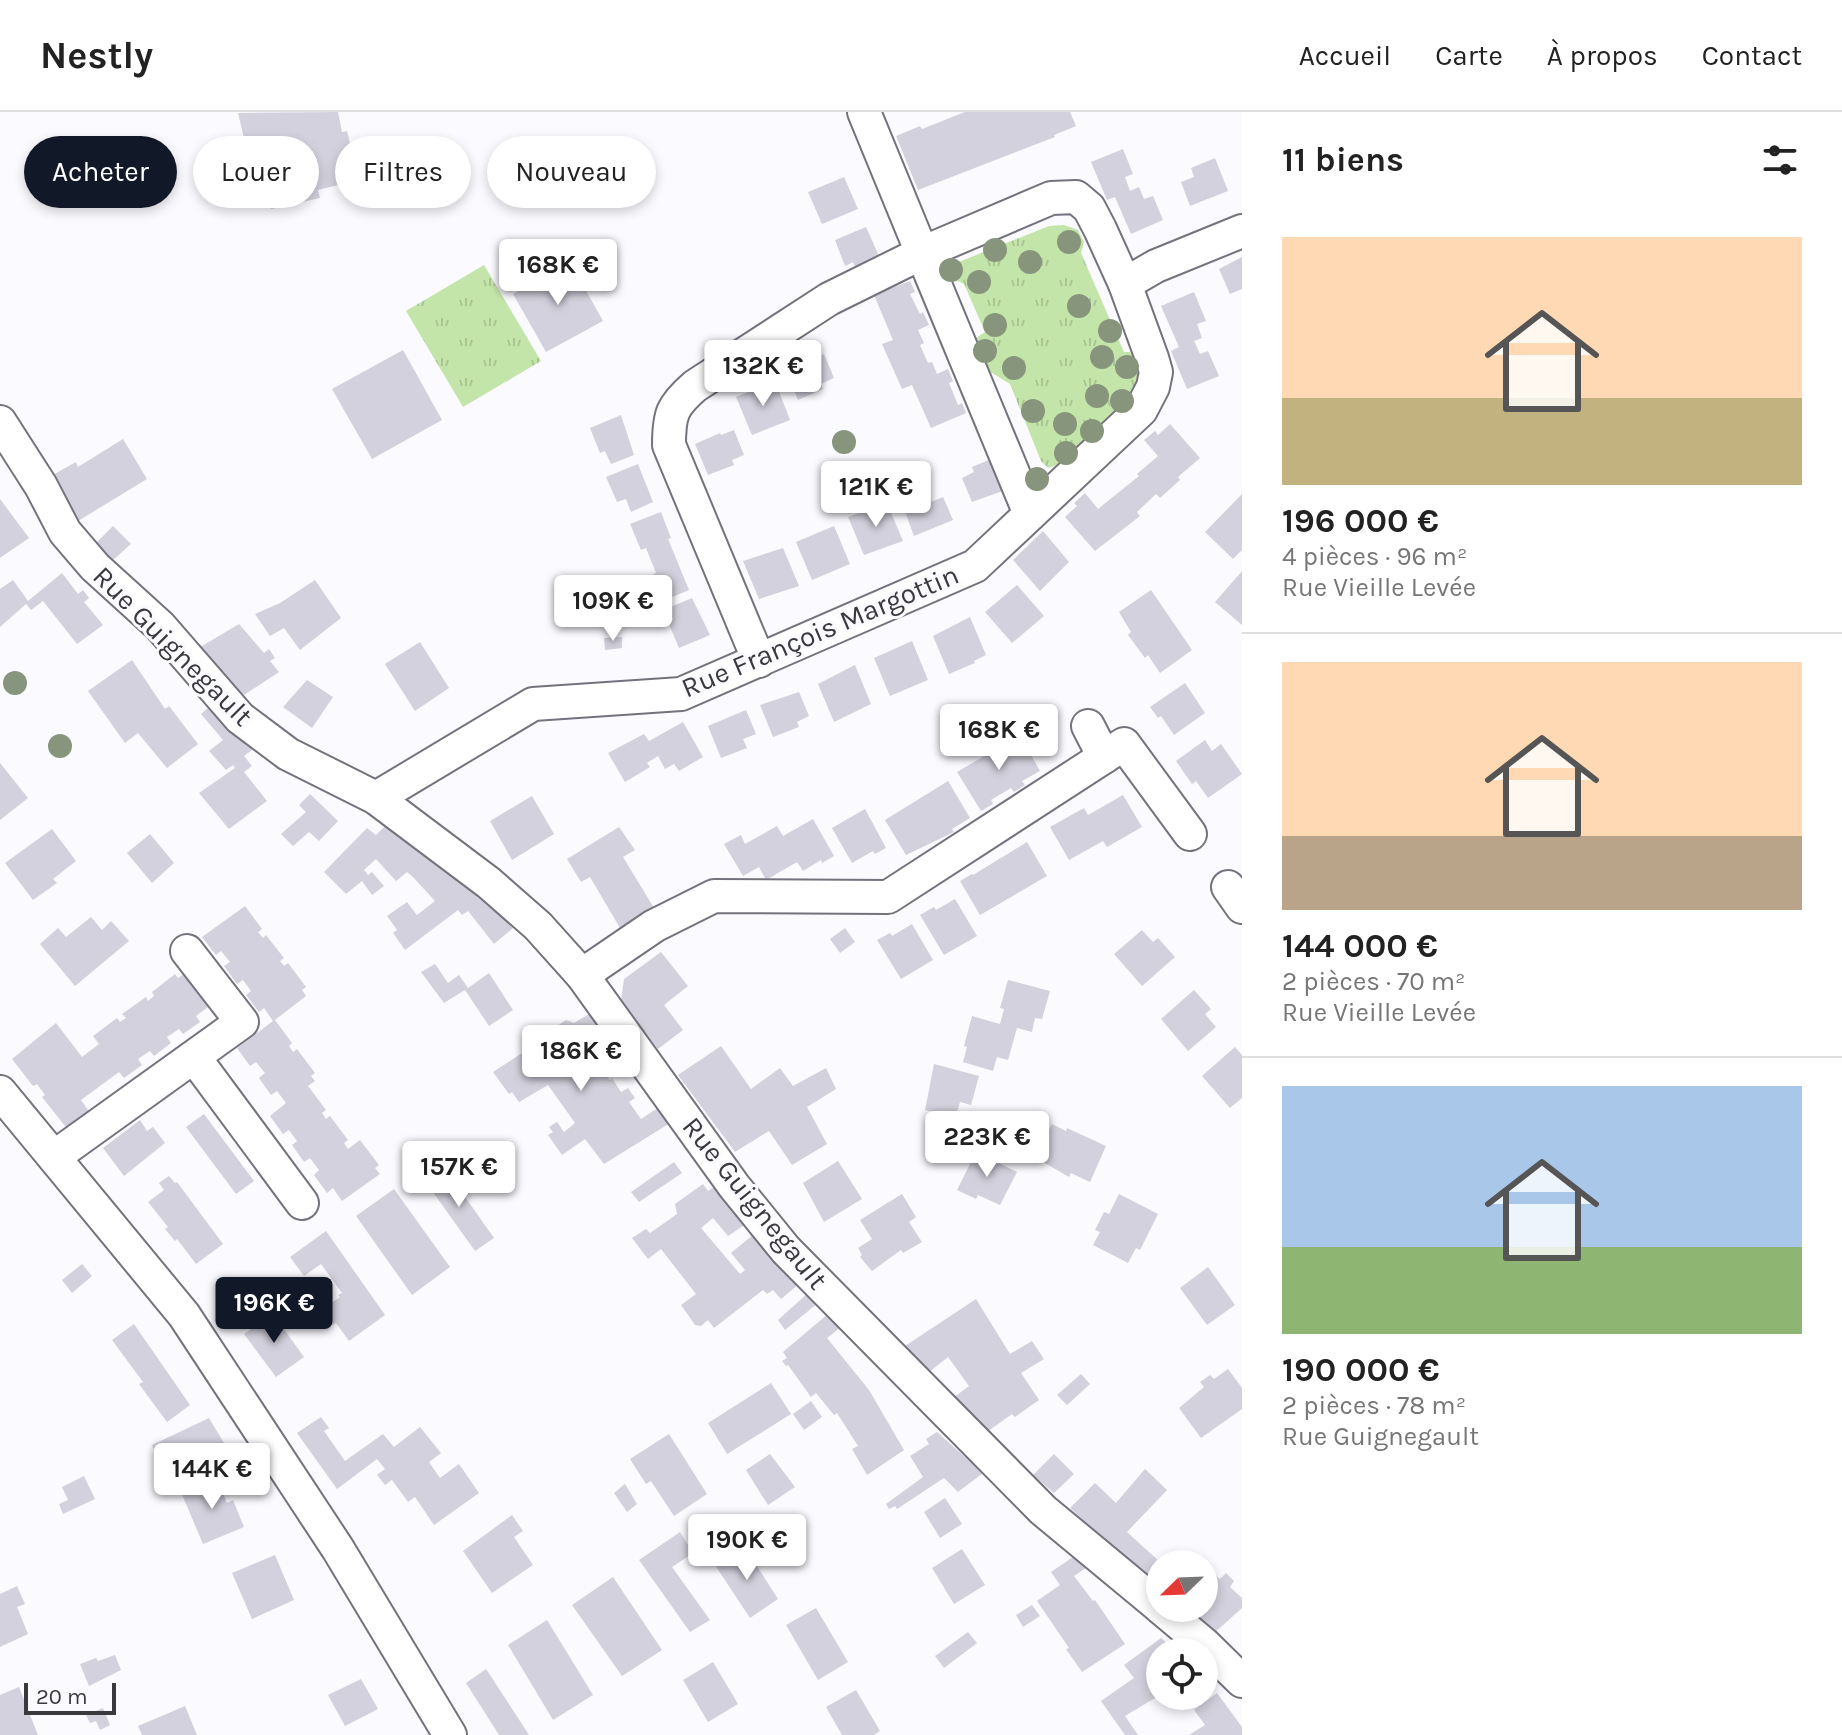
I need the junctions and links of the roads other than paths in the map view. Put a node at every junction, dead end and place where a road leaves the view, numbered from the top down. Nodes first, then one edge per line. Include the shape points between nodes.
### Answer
1 (867, 113) edge
2 (1242, 231) edge
3 (922, 253) junction
4 (1125, 284) junction
5 (0, 422) edge
6 (1030, 514) junction
7 (759, 661) junction
8 (1088, 726) dead end
9 (1104, 757) junction
10 (376, 798) junction
11 (1190, 834) dead end
12 (187, 951) dead end
13 (582, 975) junction
14 (194, 1057) junction
15 (0, 1092) edge
16 (54, 1157) junction
17 (302, 1203) dead end
18 (1146, 1596) edge
19 (1178, 1622) edge
20 (1242, 1681) edge
21 (450, 1735) edge

1 - 3 street
2 - 4 street
3 - 4 street, Rue François Margottin via 1051,198 1076,197 1089,208
3 - 6 street
3 - 7 street via 829,299 676,403 669,445
4 - 6 street, Rue François Margottin via 1156,372 1148,399
5 - 10 street, Rue Guignegault via 65,532 160,626 240,718 288,754
6 - 7 street, Rue François Margottin via 975,566
7 - 10 street, Rue François Margottin via 681,694 533,704
8 - 9 street
9 - 11 street via 1124,744
9 - 13 street via 888,897 714,896 654,926
10 - 13 street, Rue Guignegault via 489,883
12 - 14 street via 242,1022
13 - 18 street, Rue Guignegault via 786,1250 1043,1510
14 - 16 street
14 - 17 street
15 - 16 street
16 - 21 street via 184,1315 338,1549
19 - 20 street, Rue Guignegault

